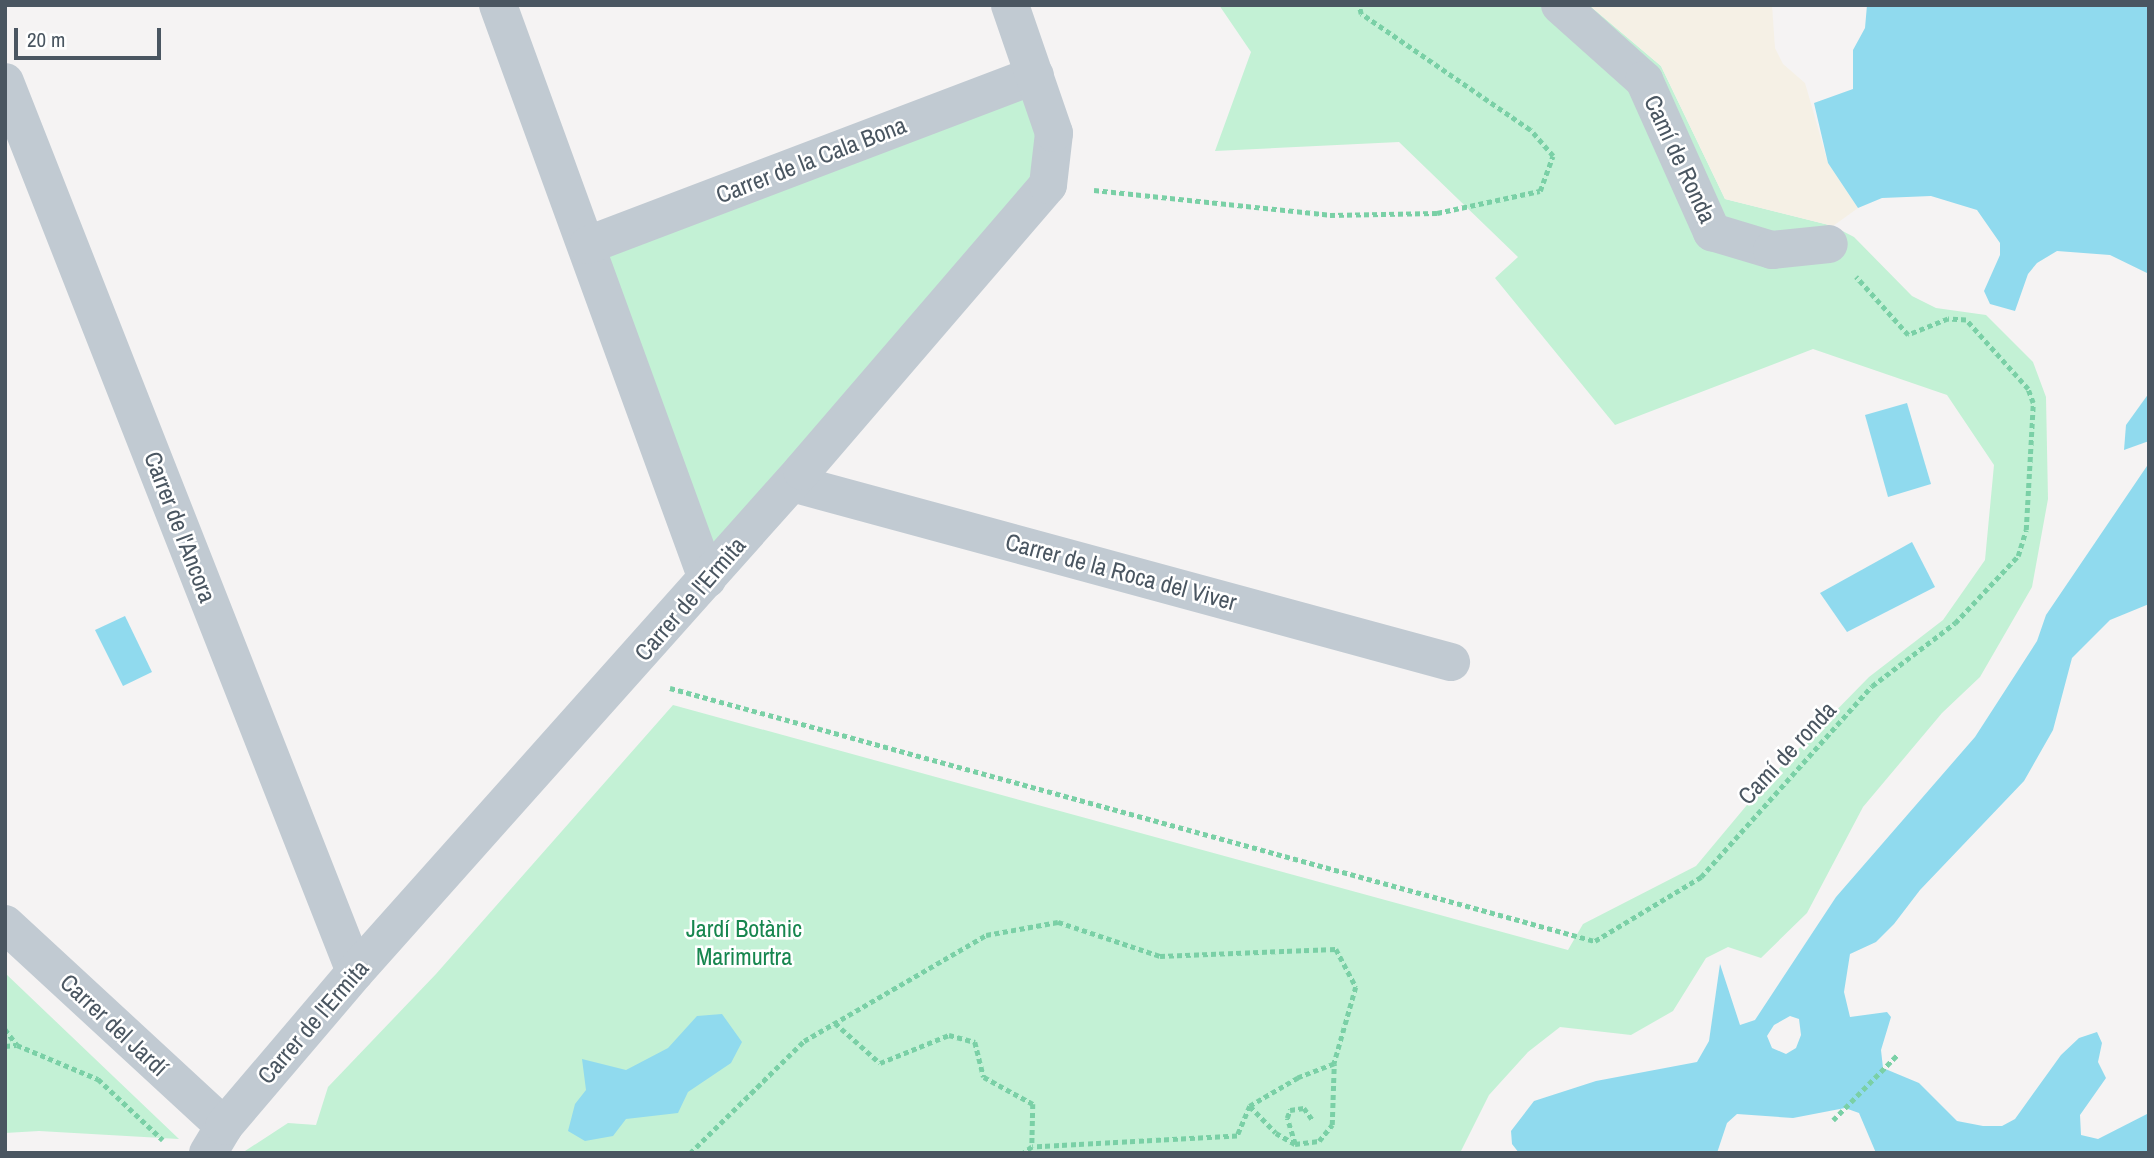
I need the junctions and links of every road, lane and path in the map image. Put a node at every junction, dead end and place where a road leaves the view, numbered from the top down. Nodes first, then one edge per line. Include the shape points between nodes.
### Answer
1 (498, 5) edge
2 (1010, 5) edge
3 (1359, 5) edge
4 (1560, 5) edge
5 (1035, 75) junction
6 (5, 82) edge
7 (1111, 192) dead end
8 (1829, 244) joint
9 (588, 245) junction
10 (792, 483) junction
11 (707, 579) junction
12 (1451, 662) dead end
13 (661, 698) dead end
14 (5, 924) edge
15 (355, 972) junction
16 (835, 1023) junction
17 (5, 1029) edge
18 (5, 1045) edge
19 (17, 1045) junction
20 (1898, 1054) dead end
21 (1334, 1064) junction
22 (1250, 1106) junction
23 (1312, 1119) dead end
24 (1833, 1120) dead end
25 (216, 1139) edge
26 (163, 1140) dead end
27 (1295, 1144) junction
28 (1032, 1147) junction
29 (690, 1153) edge
30 (1024, 1153) edge

1 - 9 street
2 - 5 street, Carrer de l'Ermita
3 - 7 path via 1361,14 1530,130 1553,156 1540,191 1437,213 1330,215
4 - 8 street, Camí de Ronda via 1644,80 1712,232 1772,250
5 - 9 street, Carrer de la Cala Bona
5 - 10 street, Carrer de l'Ermita via 1054,134 1048,185
6 - 15 street, Carrer de l'Ancora
8 - 13 path, Camí de ronda via 1908,335 1948,319 1966,320 2028,390 2033,403 2026,530 2018,556 1955,623 1872,686 1701,877 1595,941 670,688
9 - 11 street
10 - 11 street, Carrer de l'Ermita
10 - 12 street, Carrer de la Roca del Viver
11 - 15 street, Carrer de l'Ermita
14 - 25 street, Carrer del Jardí
15 - 25 street, Carrer de l'Ermita
16 - 21 path via 986,935 1058,922 1160,956 1336,949 1356,986
16 - 28 path via 880,1063 949,1035 975,1042 984,1077 1033,1104
16 - 29 path via 803,1041
17 - 19 path
18 - 19 path
19 - 26 path via 98,1079
20 - 24 path
21 - 22 path via 1298,1078
21 - 27 path via 1332,1125 1319,1141
22 - 27 path via 1276,1133
22 - 28 path via 1237,1136
23 - 27 path via 1304,1108 1290,1110 1287,1118
28 - 30 path

